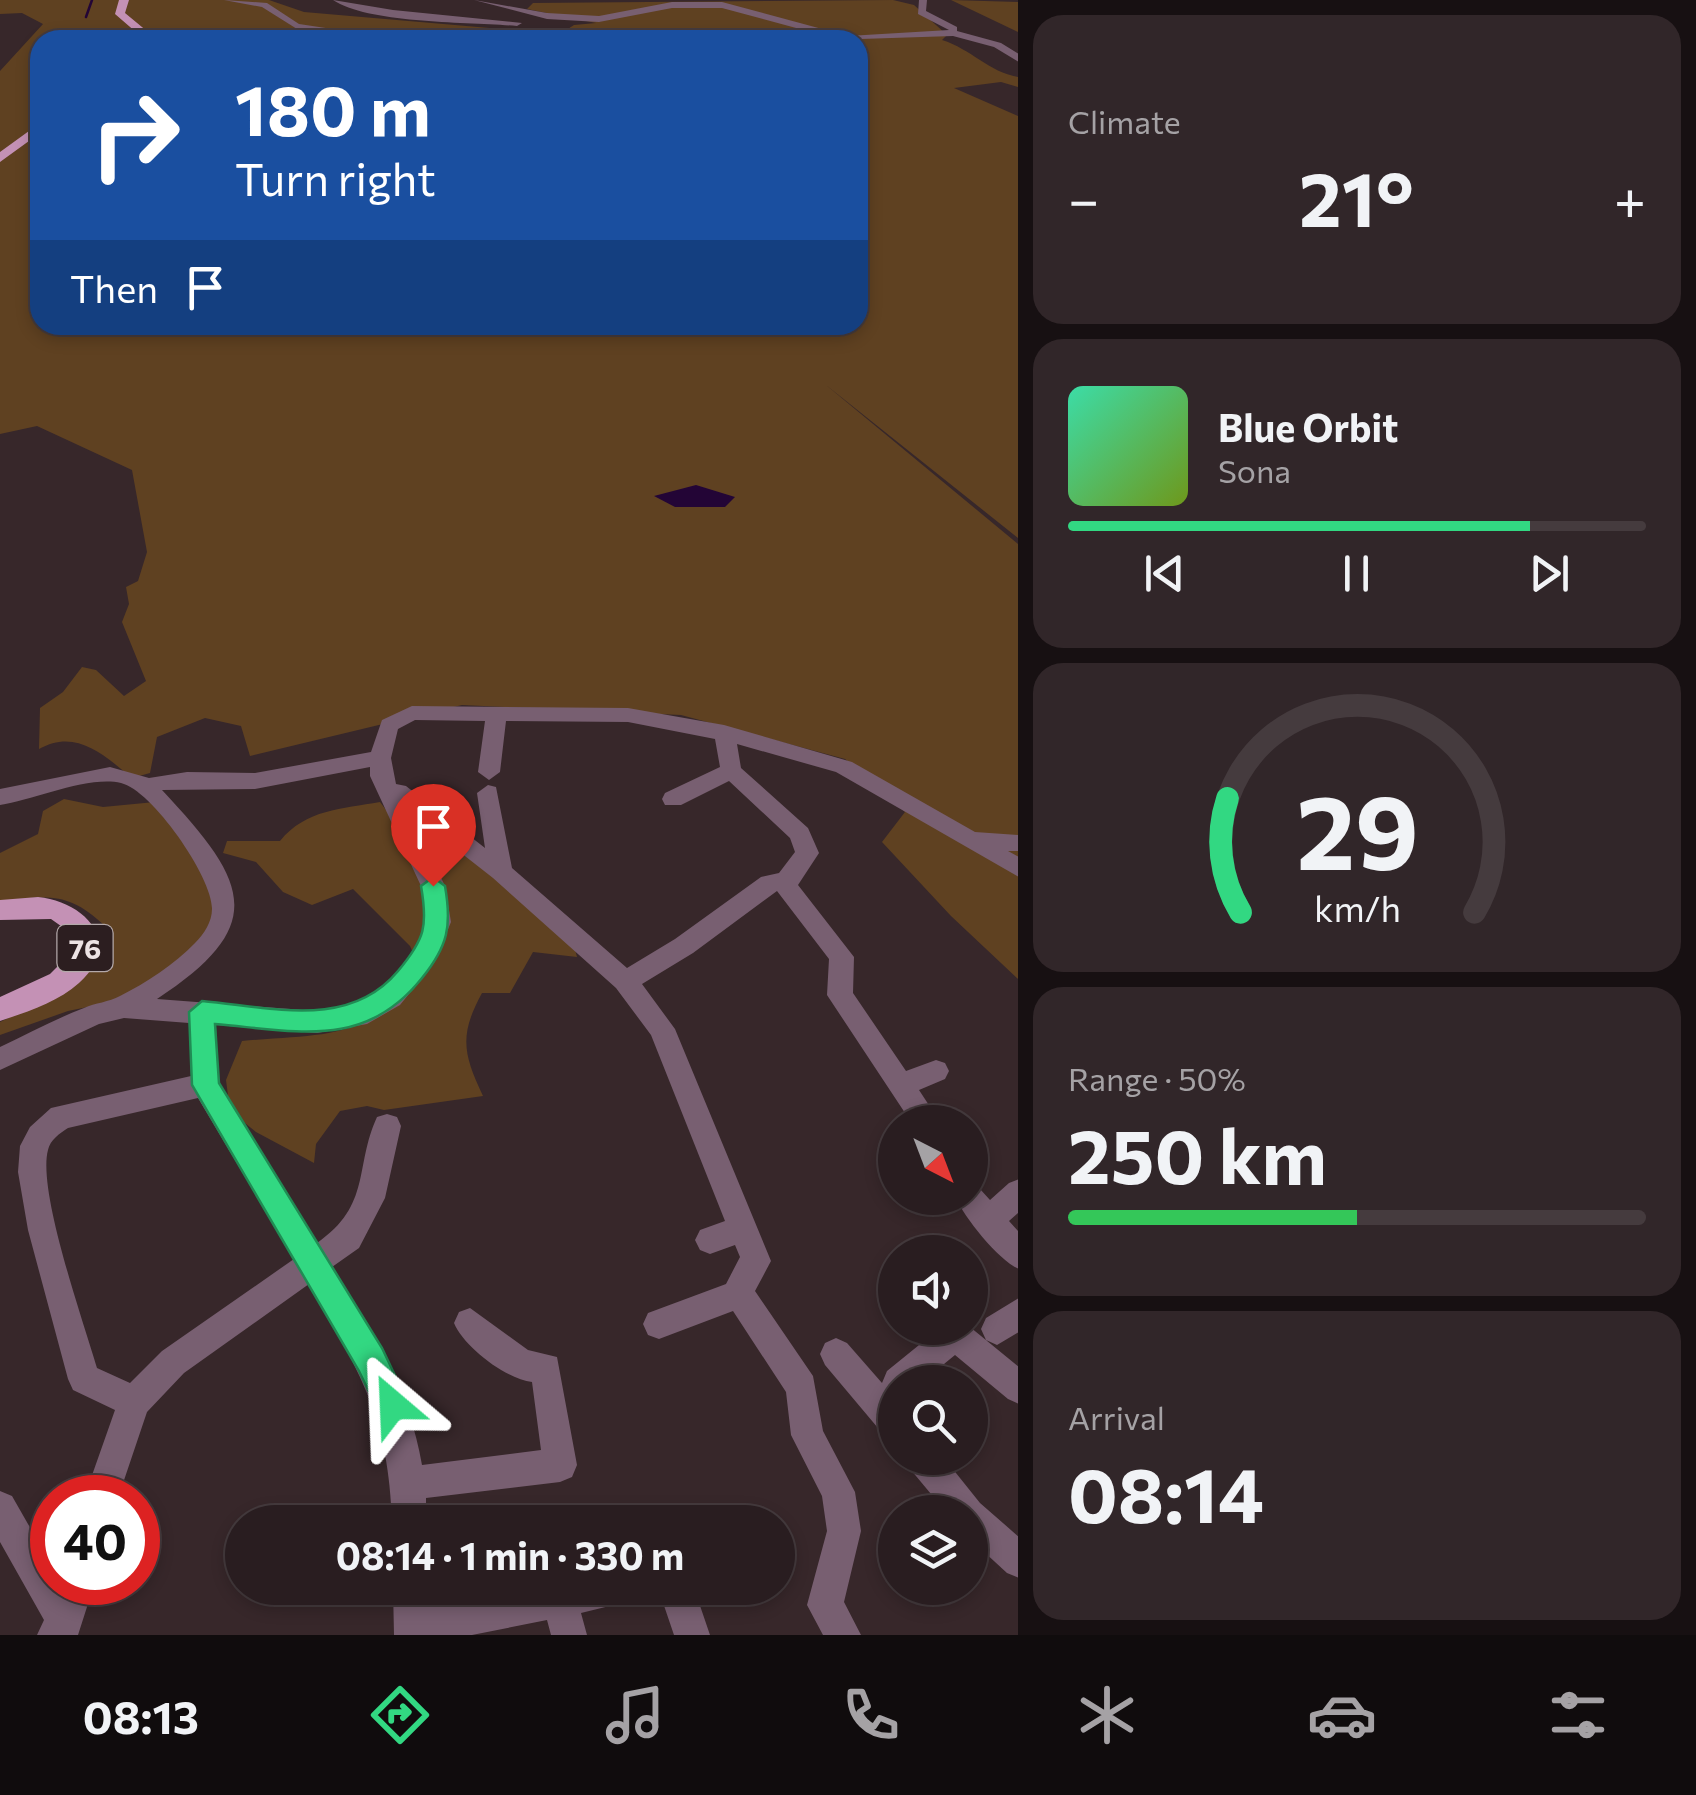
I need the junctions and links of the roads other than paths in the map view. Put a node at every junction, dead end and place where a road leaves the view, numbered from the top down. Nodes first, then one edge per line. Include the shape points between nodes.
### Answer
1 (124, 0) edge
2 (228, 0) edge
3 (337, 0) edge
4 (923, 0) edge
5 (431, 4) dead end
6 (479, 4) edge
7 (393, 14) junction
8 (411, 16) junction
9 (452, 16) junction
10 (381, 21) dead end
11 (520, 23) junction
12 (548, 29) dead end
13 (140, 30) edge
14 (326, 30) edge
15 (507, 30) edge
16 (815, 30) edge
17 (955, 32) junction
18 (868, 37) edge
19 (1018, 59) edge
20 (30, 135) edge
21 (0, 158) edge
22 (496, 714) junction
23 (724, 732) junction
24 (380, 758) junction
25 (731, 771) junction
26 (145, 787) junction
27 (387, 791) junction
28 (0, 797) edge
29 (673, 799) dead end
30 (969, 839) junction
31 (1018, 843) edge
32 (1018, 868) edge
33 (501, 872) junction
34 (786, 881) junction
35 (0, 910) edge
36 (625, 981) junction
37 (124, 1007) junction
38 (0, 1010) edge
39 (202, 1012) junction
40 (0, 1059) edge
41 (936, 1071) dead end
42 (904, 1084) junction
43 (205, 1085) junction
44 (916, 1105) edge
45 (387, 1126) dead end
46 (1018, 1192) edge
47 (983, 1215) edge
48 (988, 1222) junction
49 (742, 1229) junction
50 (710, 1240) dead end
51 (1018, 1255) edge
52 (311, 1266) junction
53 (738, 1294) junction
54 (470, 1323) dead end
55 (659, 1324) dead end
56 (836, 1354) dead end
57 (924, 1365) edge
58 (878, 1387) edge
59 (1018, 1388) edge
60 (134, 1402) junction
61 (109, 1475) edge
62 (938, 1475) edge
63 (410, 1483) junction
64 (954, 1495) edge
65 (410, 1505) edge
66 (0, 1508) edge
67 (988, 1532) edge
68 (1018, 1561) edge
69 (411, 1605) edge
70 (532, 1605) edge
71 (561, 1605) edge
72 (682, 1605) edge
73 (60, 1628) edge
74 (412, 1632) edge
75 (570, 1635) edge
76 (692, 1635) edge
77 (844, 1635) edge

1 - 13 main road via 120,14
2 - 14 street via 264,5 297,26
3 - 7 street via 346,8
4 - 17 street via 921,12
5 - 8 street
6 - 9 street
6 - 11 street
6 - 16 street via 608,19 711,4
7 - 8 street
7 - 10 street
8 - 9 street
9 - 11 street
11 - 12 street
11 - 15 street
17 - 18 street
17 - 19 street via 994,42
20 - 21 main road
22 - 23 street via 628,716
22 - 24 street via 398,718 389,725
22 - 33 street via 489,782
23 - 25 street
23 - 30 street via 844,767
24 - 26 street via 270,779 177,776
24 - 27 street
25 - 29 street
25 - 34 street via 800,834 807,852
26 - 28 street via 117,774
26 - 37 street via 201,850 226,904 224,922 196,960
27 - 33 street via 398,792
27 - 39 street via 433,886 439,922 409,979 379,1006 343,1020
30 - 31 street
30 - 32 street
33 - 36 street
34 - 36 street via 769,883
34 - 42 street via 794,901 842,958 840,995
35 - 38 main road, 76 via 57,909 84,931 86,950 60,981
36 - 49 street via 662,1029
37 - 39 street
37 - 40 street via 93,1014
39 - 43 street
41 - 42 street
42 - 44 street
43 - 52 street
43 - 60 street via 61,1117 42,1130 33,1151 35,1188 84,1379
45 - 52 street via 363,1214 348,1238
46 - 48 street
47 - 48 street
48 - 51 street
49 - 50 street
49 - 53 street via 756,1261 742,1276
52 - 60 street via 173,1362
52 - 63 street via 393,1405
53 - 55 street
53 - 77 street via 802,1387 807,1435 838,1492 844,1532 825,1604
54 - 63 street via 522,1365 546,1368 560,1465
56 - 58 street
57 - 59 street via 955,1335
60 - 61 street
62 - 64 street
63 - 65 street
66 - 73 street
67 - 68 street
69 - 74 street
70 - 74 street
71 - 75 street
72 - 76 street

